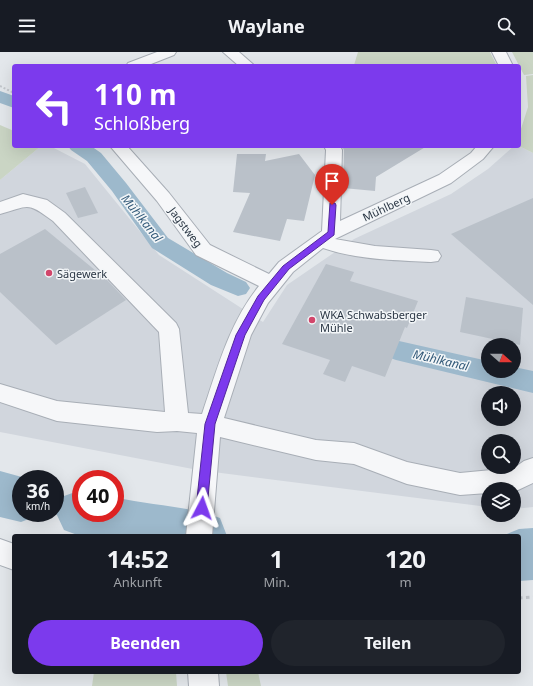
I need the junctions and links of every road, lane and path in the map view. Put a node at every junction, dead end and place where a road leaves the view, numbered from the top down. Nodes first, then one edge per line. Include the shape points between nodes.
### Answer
1 (169, 52) edge
2 (230, 52) edge
3 (499, 52) edge
4 (138, 64) edge
5 (245, 64) edge
6 (505, 64) edge
7 (0, 86) edge
8 (12, 92) edge
9 (120, 148) edge
10 (333, 148) edge
11 (484, 148) edge
12 (0, 208) edge
13 (326, 237) junction
14 (431, 256) dead end
15 (272, 284) junction
16 (0, 393) edge
17 (177, 421) junction
18 (210, 424) junction
19 (533, 469) edge
20 (199, 534) edge
21 (0, 552) edge
22 (12, 556) edge
23 (533, 597) edge
24 (521, 598) edge
25 (203, 674) edge
26 (204, 686) edge

1 - 4 street
2 - 5 street
3 - 6 street
7 - 8 path
9 - 15 street, Jagstweg via 163,197 203,250
10 - 13 street
11 - 13 street, Mühlberg via 478,156 445,179
12 - 17 street via 23,200 41,204 59,217 169,329
13 - 14 street via 334,245 356,250
13 - 15 street, Mühlberg via 286,268
15 - 18 street, Mühlberg via 240,335
16 - 17 street via 57,411 157,422
17 - 18 street
18 - 19 street via 316,450 354,454 407,473 460,484 518,478
18 - 20 street, Mühlberg
21 - 22 street
23 - 24 path
25 - 26 street

